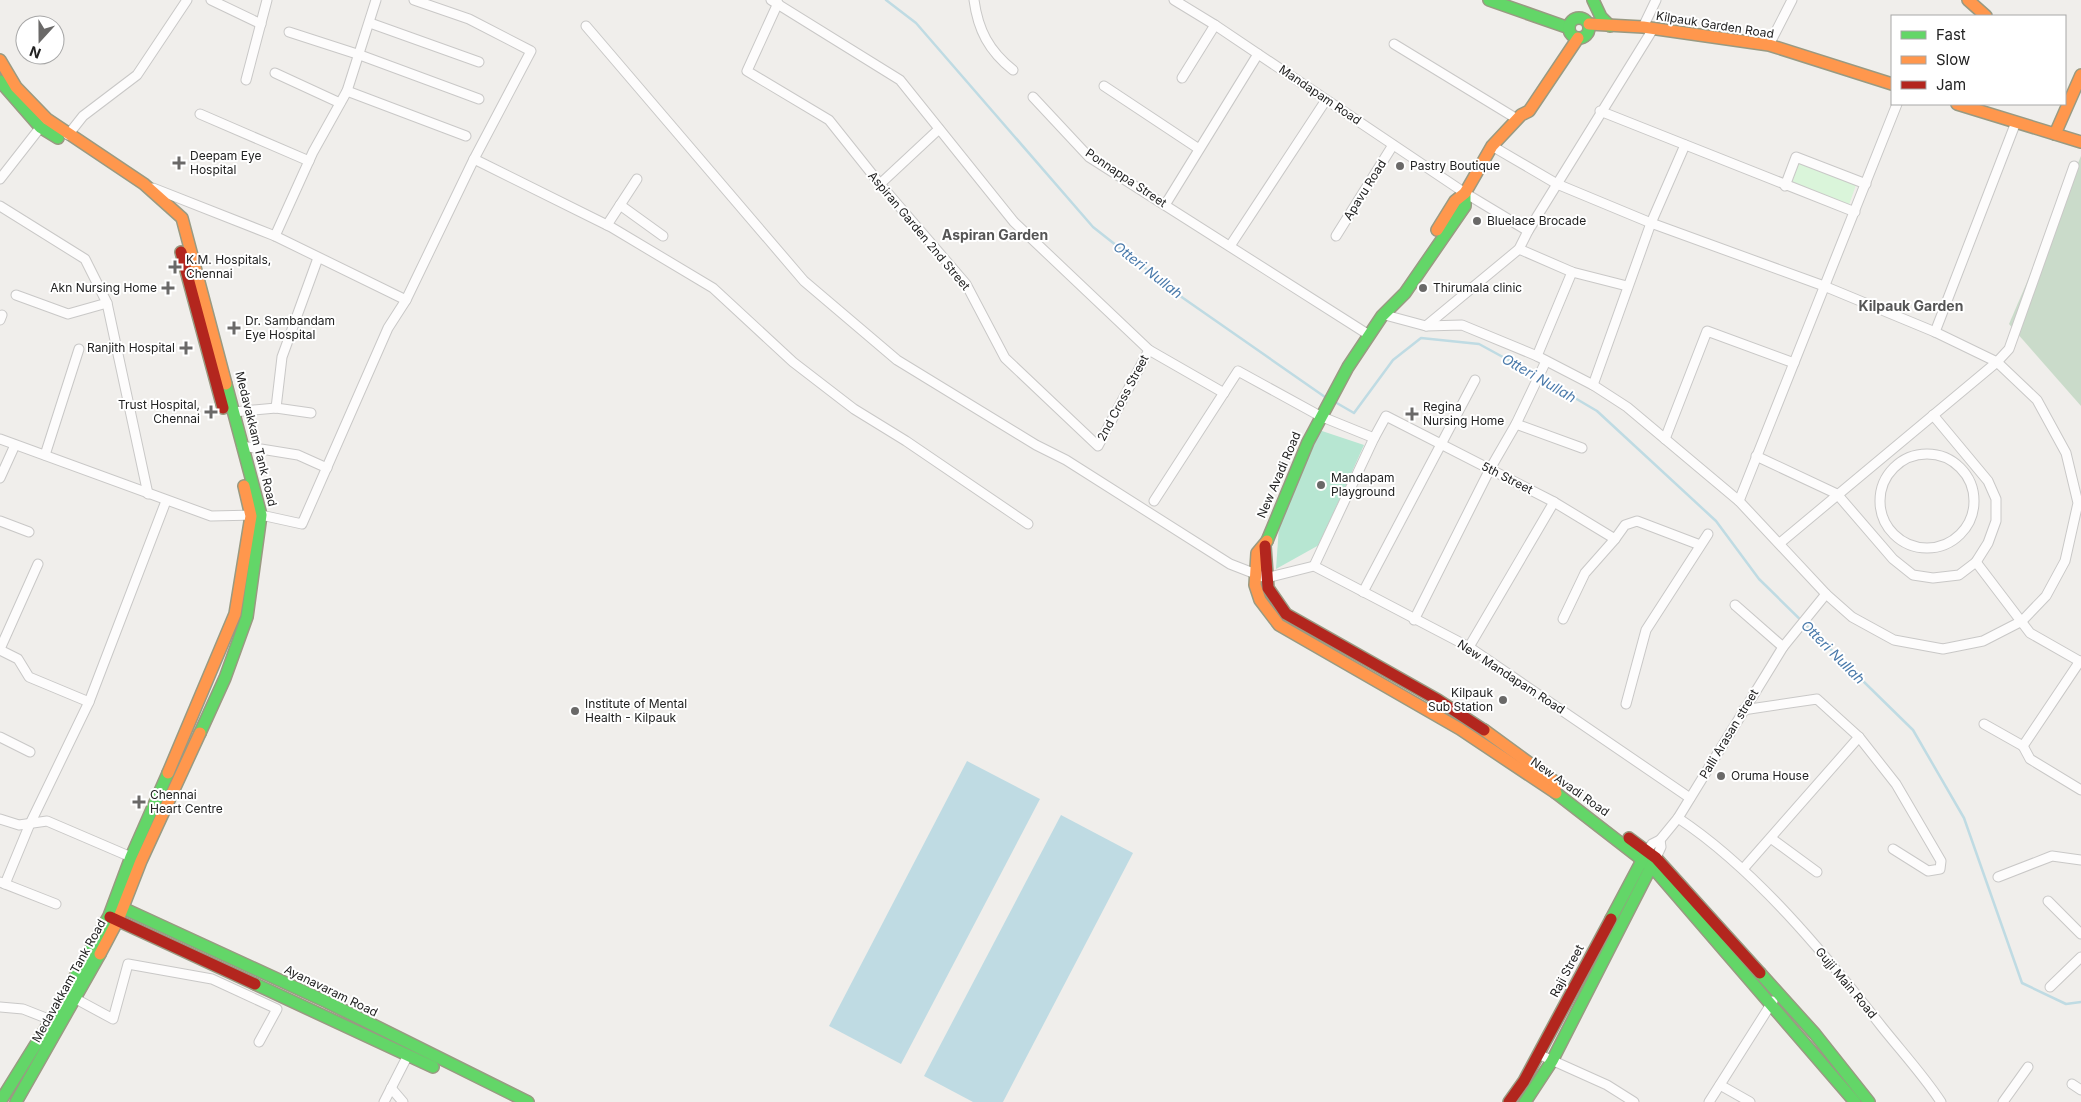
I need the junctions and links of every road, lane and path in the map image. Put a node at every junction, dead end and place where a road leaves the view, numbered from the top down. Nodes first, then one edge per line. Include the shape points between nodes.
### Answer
1 (187, 0) edge
2 (211, 0) edge
3 (267, 0) edge
4 (376, 0) edge
5 (414, 0) edge
6 (974, 0) edge
7 (1174, 0) edge
8 (1489, 0) edge
9 (1508, 0) edge
10 (1591, 0) edge
11 (1656, 0) edge
12 (1792, 0) edge
13 (1968, 0) edge
14 (774, 2) edge
15 (1985, 15) edge
16 (370, 23) junction
17 (261, 24) junction
18 (1215, 25) junction
19 (586, 26) dead end
20 (1578, 26) junction
21 (1610, 26) junction
22 (1648, 28) junction
23 (289, 32) dead end
24 (1394, 44) dead end
25 (1769, 45) junction
26 (1258, 54) junction
27 (360, 55) junction
28 (0, 60) edge
29 (479, 62) dead end
30 (1013, 70) dead end
31 (275, 73) dead end
32 (2081, 75) edge
33 (1182, 78) dead end
34 (246, 80) dead end
35 (0, 81) edge
36 (1891, 84) edge
37 (1104, 86) dead end
38 (2068, 90) edge
39 (347, 91) junction
40 (1033, 98) dead end
41 (478, 99) dead end
42 (1326, 100) junction
43 (2081, 101) edge
44 (340, 103) junction
45 (1897, 105) edge
46 (1960, 105) edge
47 (2064, 105) edge
48 (1600, 111) junction
49 (200, 114) dead end
50 (1519, 117) junction
51 (2016, 122) junction
52 (44, 123) junction
53 (939, 129) junction
54 (2055, 134) junction
55 (68, 135) junction
56 (466, 136) dead end
57 (2081, 142) edge
58 (1393, 144) junction
59 (1684, 145) junction
60 (1492, 146) junction
61 (1199, 149) junction
62 (474, 159) junction
63 (310, 160) junction
64 (2074, 166) dead end
65 (0, 179) edge
66 (637, 179) dead end
67 (144, 184) junction
68 (880, 184) junction
69 (1557, 184) junction
70 (1866, 184) junction
71 (1785, 186) junction
72 (1465, 193) junction
73 (620, 205) junction
74 (1165, 205) junction
75 (0, 206) edge
76 (1855, 212) junction
77 (1651, 223) junction
78 (607, 225) junction
79 (1528, 230) junction
80 (275, 236) junction
81 (663, 236) dead end
82 (1336, 236) dead end
83 (1230, 246) junction
84 (1519, 249) junction
85 (318, 258) junction
86 (1572, 272) junction
87 (1627, 286) junction
88 (1824, 286) junction
89 (16, 295) dead end
90 (406, 300) junction
91 (107, 303) junction
92 (1385, 315) junction
93 (1426, 326) junction
94 (1935, 332) junction
95 (1369, 335) junction
96 (79, 349) dead end
97 (1149, 350) junction
98 (1542, 362) junction
99 (1997, 362) junction
100 (1794, 363) junction
101 (1475, 380) dead end
102 (1593, 385) junction
103 (1224, 393) junction
104 (276, 408) junction
105 (233, 412) junction
106 (311, 413) dead end
107 (1933, 415) junction
108 (1320, 416) junction
109 (1516, 424) junction
110 (1374, 438) junction
111 (0, 439) edge
112 (1665, 439) junction
113 (1439, 444) junction
114 (15, 445) junction
115 (242, 446) junction
116 (1098, 446) joint
117 (1582, 448) dead end
118 (1886, 454) junction
119 (45, 455) junction
120 (1756, 456) junction
121 (1895, 466) junction
122 (327, 468) junction
123 (1490, 469) junction
124 (0, 478) edge
125 (148, 494) junction
126 (1837, 494) junction
127 (1154, 501) dead end
128 (1739, 501) junction
129 (166, 502) junction
130 (1554, 502) junction
131 (256, 516) junction
132 (0, 521) edge
133 (1028, 524) dead end
134 (29, 532) dead end
135 (1708, 534) dead end
136 (1615, 539) junction
137 (1780, 543) junction
138 (1700, 545) junction
139 (1265, 546) junction
140 (1976, 562) junction
141 (38, 564) dead end
142 (1314, 566) junction
143 (1254, 573) junction
144 (1266, 578) junction
145 (1363, 592) junction
146 (1826, 594) junction
147 (1734, 605) dead end
148 (1563, 619) dead end
149 (1414, 620) junction
150 (2022, 621) junction
151 (1783, 647) junction
152 (1470, 648) junction
153 (0, 650) edge
154 (2080, 662) edge
155 (89, 702) junction
156 (1626, 704) dead end
157 (1743, 710) junction
158 (1984, 724) dead end
159 (0, 737) edge
160 (1859, 737) junction
161 (2023, 746) junction
162 (30, 752) dead end
163 (2081, 790) edge
164 (1690, 798) junction
165 (1678, 818) junction
166 (0, 819) edge
167 (29, 826) junction
168 (1772, 839) junction
169 (1892, 849) dead end
170 (131, 857) junction
171 (1649, 859) junction
172 (2081, 860) edge
173 (1743, 869) junction
174 (1818, 872) dead end
175 (1998, 877) dead end
176 (3, 883) edge
177 (2048, 900) dead end
178 (56, 904) dead end
179 (117, 906) junction
180 (113, 918) junction
181 (2081, 934) edge
182 (1592, 953) junction
183 (2081, 957) edge
184 (1604, 959) junction
185 (2050, 987) dead end
186 (1778, 993) junction
187 (76, 999) junction
188 (1771, 1005) junction
189 (0, 1007) edge
190 (51, 1020) junction
191 (259, 1042) dead end
192 (408, 1054) junction
193 (1538, 1054) junction
194 (1552, 1061) junction
195 (2028, 1067) dead end
196 (2072, 1084) dead end
197 (1720, 1085) junction
198 (391, 1088) junction
199 (2081, 1090) edge
200 (0, 1102) edge
201 (16, 1102) edge
202 (384, 1102) edge
203 (403, 1102) edge
204 (506, 1102) edge
205 (528, 1102) edge
206 (1509, 1102) edge
207 (1525, 1102) edge
208 (1634, 1102) edge
209 (1709, 1102) edge
210 (1750, 1102) edge
211 (1855, 1102) edge
212 (1869, 1102) edge
213 (1941, 1102) edge
214 (2003, 1102) edge

1 - 55 street via 137,75 83,116
2 - 17 street
3 - 17 street
4 - 16 street
5 - 62 street via 469,19 531,51
6 - 30 street via 979,29 999,59
7 - 18 street, Mandapam Road
8 - 20 main road, Kilpauk Garden Road
9 - 20 main road, Kilpauk Garden Road
10 - 20 main road
10 - 21 main road
11 - 22 street
12 - 25 street
13 - 15 main road
14 - 53 street via 900,80
14 - 68 street, Aspiran Garden 2nd Street via 747,71 829,120
16 - 27 street
16 - 29 street
17 - 34 street
18 - 26 street, Mandapam Road
18 - 33 street
19 - 143 street via 804,281 897,360 1066,460 1230,564
20 - 21 main road, Kilpauk Garden Road
20 - 50 main road via 1529,111
21 - 22 main road, Kilpauk Garden Road
22 - 25 main road, Kilpauk Garden Road
22 - 48 street
23 - 27 street
24 - 50 street
25 - 36 main road, Kilpauk Garden Road
26 - 42 street, Mandapam Road
26 - 61 street
27 - 39 street
27 - 41 street
28 - 52 main road, Medavakkam Tank Road
31 - 44 street
32 - 38 main road
35 - 52 main road, Medavakkam Tank Road
37 - 61 street
38 - 43 main road
39 - 44 street
39 - 56 street
40 - 74 street, Ponnappa Street via 1089,157
42 - 58 street, Mandapam Road
42 - 83 street
44 - 63 street
45 - 70 street
46 - 51 main road
47 - 54 main road
48 - 59 street
48 - 69 street
49 - 63 street
50 - 60 main road
51 - 54 main road
51 - 94 street
52 - 55 main road, Medavakkam Tank Road
52 - 65 street
52 - 131 main road, Medavakkam Tank Road via 132,187 174,224
53 - 68 street
53 - 97 street via 1014,222
54 - 57 main road
55 - 67 main road, Medavakkam Tank Road
58 - 72 street, Mandapam Road
58 - 82 street, Apavu Road
59 - 71 street
59 - 77 street
60 - 69 street
60 - 72 main road
61 - 74 street
62 - 78 street
62 - 90 street
63 - 80 street
64 - 99 street via 2009,349
66 - 73 street
67 - 80 street
67 - 105 main road, Medavakkam Tank Road via 182,218
68 - 116 street, Aspiran Garden 2nd Street via 966,284 1006,358
69 - 77 street
69 - 79 street
70 - 71 street via 1796,157
70 - 76 street
71 - 76 street
72 - 79 street, Mandapam Road
72 - 92 main road via 1465,206 1405,293 1396,299
73 - 78 street
73 - 81 street
74 - 83 street, Ponnappa Street
75 - 91 street via 85,259
76 - 88 street
77 - 87 street
77 - 88 street
78 - 133 street via 713,288 793,362 854,409
79 - 84 street
80 - 85 street
83 - 95 street, Ponnappa Street
84 - 86 street
84 - 93 street
85 - 90 street
85 - 104 street via 282,357
86 - 87 street
86 - 98 street
87 - 102 street
88 - 94 street
88 - 100 street
89 - 91 street via 68,314
90 - 122 street via 376,352
91 - 125 street
92 - 93 street
92 - 95 main road
93 - 98 street via 1462,325
94 - 99 street
95 - 108 main road, New Avadi Road
96 - 119 street
97 - 103 street
97 - 116 street, 2nd Cross Street
98 - 102 street
98 - 109 street
99 - 107 street
99 - 150 street via 2037,400 2066,453 2078,503 2065,561 2046,596
100 - 112 street via 1708,332
100 - 120 street
101 - 113 street
102 - 112 street via 1627,407
103 - 108 street via 1238,371
103 - 127 street
104 - 105 street
104 - 106 street
105 - 115 main road, Medavakkam Tank Road
107 - 118 street
107 - 140 street via 1988,481 1996,499 1996,521
108 - 110 street
108 - 139 main road, New Avadi Road via 1293,473
109 - 117 street
109 - 123 street
110 - 113 street, 5th Street via 1386,416
110 - 142 street
111 - 114 street
112 - 128 street
113 - 123 street, 5th Street
113 - 145 street
114 - 119 street
114 - 124 street
115 - 122 street via 298,455
115 - 131 main road, Medavakkam Tank Road
118 - 121 street
118 - 126 street
119 - 125 street
120 - 126 street
120 - 128 street
121 - 121 street via 1886,477 1880,506 1893,533 1912,545 1934,548 1949,543 1962,533 1971,520 1975,504 1973,488 1955,462 1941,455 1925,454 1909,457
122 - 131 street via 302,524
123 - 130 street, 5th Street
123 - 149 street
125 - 129 street
126 - 137 street
126 - 140 street via 1893,559 1913,576 1959,575
128 - 137 street
129 - 131 street via 211,516
129 - 155 street
130 - 136 street, 5th Street
130 - 152 street
131 - 170 main road, Medavakkam Tank Road via 235,614 199,707
131 - 179 main road, Medavakkam Tank Road via 246,617 240,638 225,678
132 - 134 street
135 - 138 street
136 - 138 street via 1625,525 1637,521
136 - 148 street via 1584,573
137 - 146 street
138 - 156 street via 1646,630
139 - 143 main road, New Avadi Road via 1256,553
139 - 144 main road, New Avadi Road via 1268,555
140 - 150 street
141 - 153 street
142 - 144 street
142 - 145 street, New Mandapam Road
143 - 144 street
143 - 171 main road, New Avadi Road via 1260,604 1279,625 1484,744
144 - 171 main road, New Avadi Road via 1271,597 1286,614 1438,700 1498,740
145 - 149 street, New Mandapam Road
146 - 150 street via 1852,616 1894,640 1943,649 1983,641
146 - 151 street, Palli Arasan street
147 - 151 street
149 - 152 street, New Mandapam Road
150 - 154 street via 2030,633
151 - 157 street, Palli Arasan street
152 - 164 street, New Mandapam Road
153 - 155 street via 18,659 29,677
154 - 161 street
155 - 167 street
157 - 160 street via 1816,699
157 - 164 street, Palli Arasan street
158 - 161 street
159 - 162 street
160 - 168 street
160 - 169 street via 1896,784 1941,861 1940,869 1928,871
161 - 163 street via 2030,759
164 - 165 street, Palli Arasan street
165 - 171 street, Palli Arasan street via 1660,840 1661,847
165 - 173 street via 1711,840
166 - 167 street via 10,824
167 - 170 street via 47,822
167 - 176 street
168 - 173 street
168 - 174 street
170 - 179 main road, Medavakkam Tank Road
171 - 182 main road, Raji Street
171 - 184 main road
171 - 186 main road, New Avadi Road
171 - 188 main road, New Avadi Road
172 - 175 street via 2052,856
173 - 213 street, Gujji Main Road via 1830,962
176 - 178 street
177 - 181 street
179 - 180 main road, Medavakkam Tank Road
179 - 205 main road, Ayanavaram Road via 326,1002
180 - 187 main road, Medavakkam Tank Road
180 - 190 main road, Medavakkam Tank Road
180 - 192 main road, Ayanavaram Road
182 - 184 main road
182 - 193 main road, Raji Street
183 - 185 street
184 - 194 main road
186 - 188 street
186 - 212 main road, New Avadi Road
187 - 191 street via 113,1020 128,964 212,979 277,1009
187 - 201 main road, Medavakkam Tank Road
188 - 197 street
188 - 211 main road, New Avadi Road
189 - 190 street via 23,1009
190 - 200 main road, Medavakkam Tank Road
192 - 198 street
192 - 204 main road, Ayanavaram Road
193 - 194 street
193 - 206 main road, Raji Street
194 - 207 main road
194 - 208 street via 1607,1085
195 - 214 street
196 - 199 street
197 - 209 street
197 - 210 street
198 - 202 street
198 - 203 street

